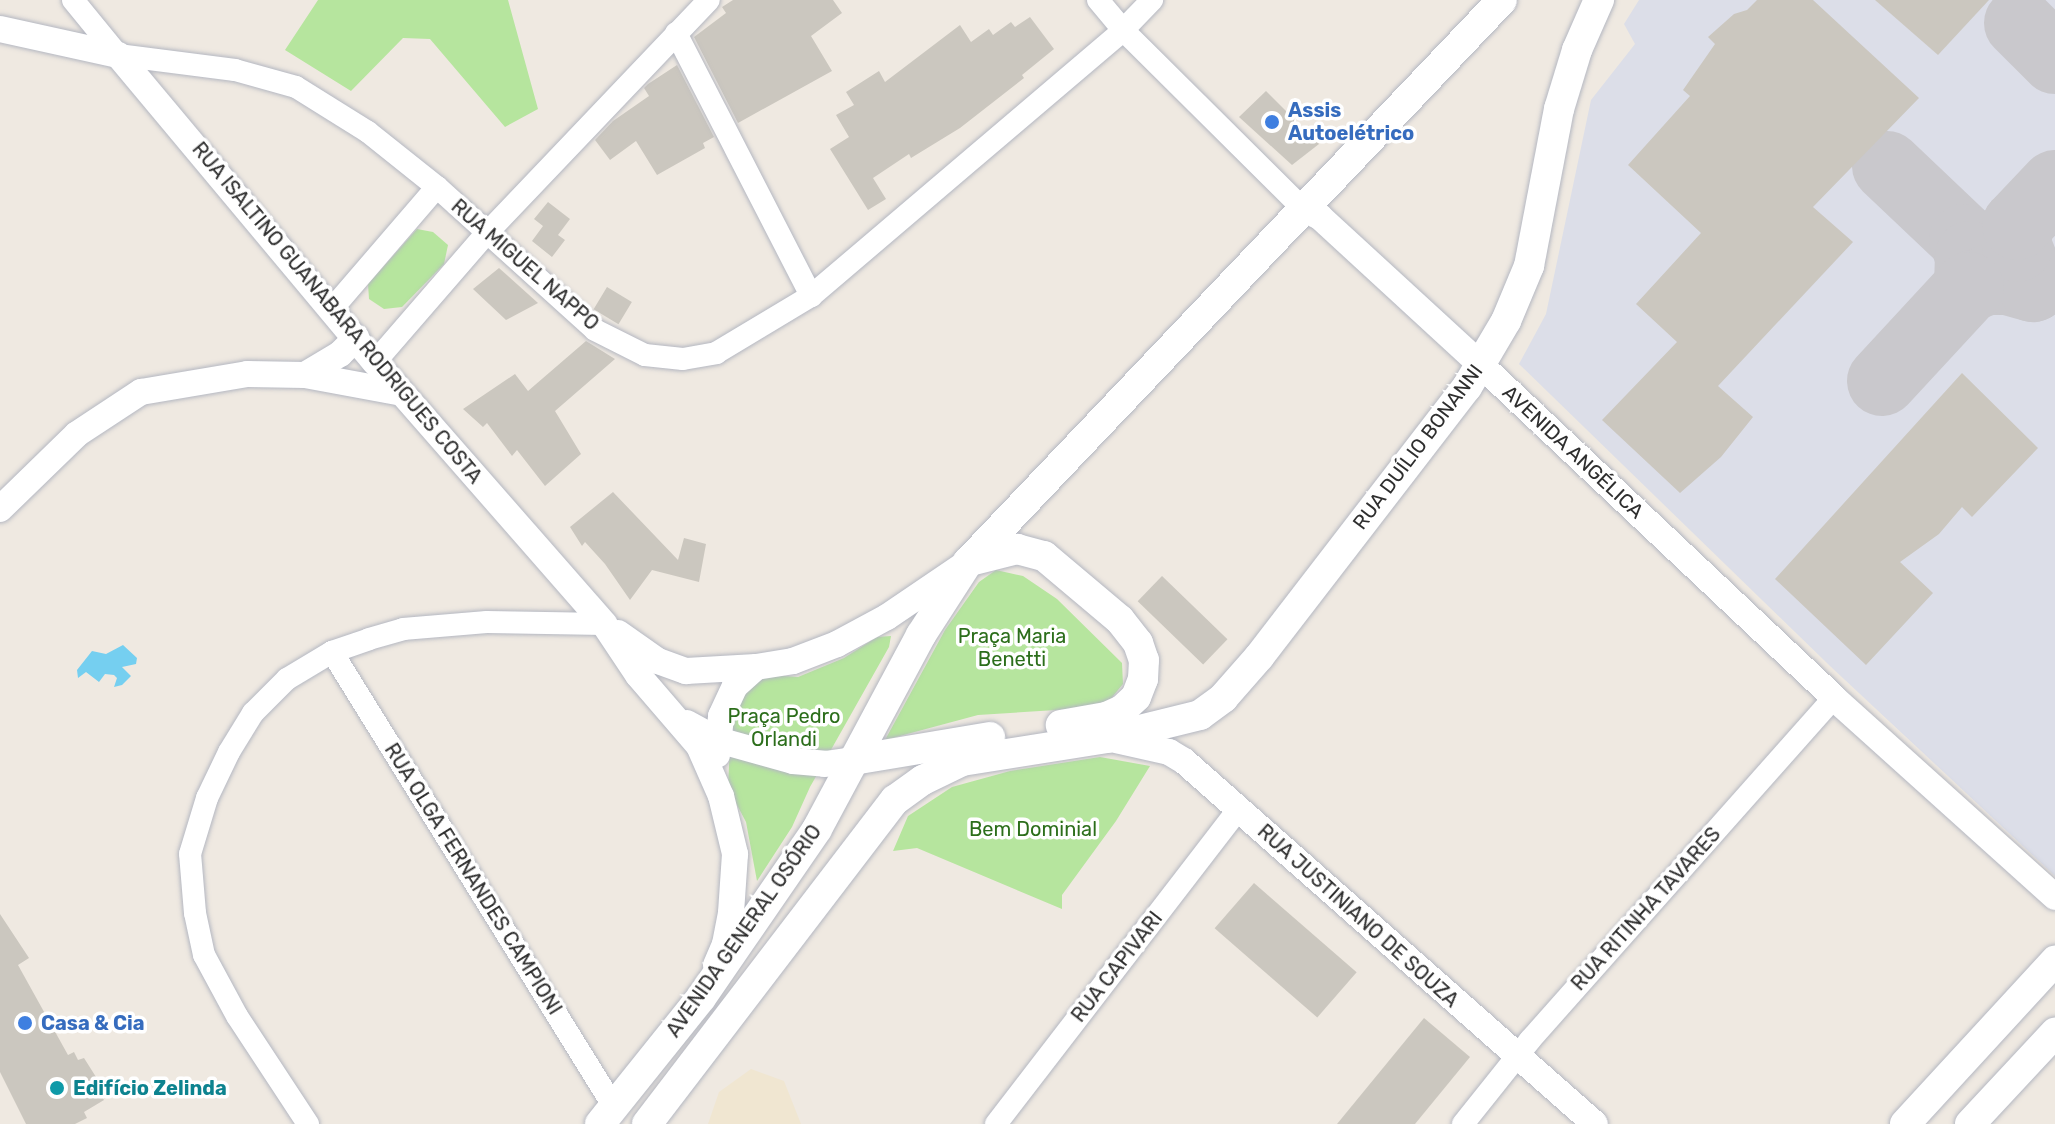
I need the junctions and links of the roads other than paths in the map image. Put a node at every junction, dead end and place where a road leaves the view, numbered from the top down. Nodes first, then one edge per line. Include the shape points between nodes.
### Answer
1 (709, 0) edge
2 (1098, 0) edge
3 (1152, 0) edge
4 (1502, 0) edge
5 (1599, 0) edge
6 (75, 1) edge
7 (0, 29) edge
8 (1123, 30) junction
9 (676, 33) junction
10 (118, 55) junction
11 (437, 187) junction
12 (1303, 209) junction
13 (486, 234) junction
14 (811, 296) junction
15 (332, 309) junction
16 (356, 338) junction
17 (375, 362) junction
18 (1480, 364) junction
19 (305, 375) junction
20 (402, 393) junction
21 (0, 509) edge
22 (968, 562) junction
23 (604, 624) junction
24 (332, 652) junction
25 (756, 667) junction
26 (1834, 698) junction
27 (670, 714) junction
28 (1027, 731) junction
29 (1107, 738) junction
30 (718, 740) junction
31 (853, 760) junction
32 (962, 761) junction
33 (721, 796) junction
34 (1238, 810) junction
35 (2055, 897) edge
36 (2055, 961) edge
37 (701, 998) junction
38 (2055, 1033) edge
39 (1516, 1056) junction
40 (607, 1115) edge
41 (308, 1124) edge
42 (647, 1124) edge
43 (996, 1124) edge
44 (1463, 1124) edge
45 (1595, 1124) edge
46 (1905, 1124) edge
47 (1970, 1124) edge

1 - 9 street
2 - 8 street, AVENIDA ANGÉLICA
3 - 8 street, RUA MIGUEL NAPPO
4 - 12 main road, AVENIDA GENERAL OSÓRIO
5 - 18 main road, RUA DUÍLIO BONANNI via 1559,109 1529,266 1506,321
6 - 10 street, RUA ISALTINO GUANABARA RODRIGUES COSTA
7 - 10 street, RUA MIGUEL NAPPO
8 - 12 street, AVENIDA ANGÉLICA
8 - 14 street, RUA MIGUEL NAPPO
9 - 13 street
9 - 14 street
10 - 11 street, RUA MIGUEL NAPPO via 235,70 296,87 368,132
10 - 15 street, RUA ISALTINO GUANABARA RODRIGUES COSTA
11 - 13 street, RUA MIGUEL NAPPO
11 - 15 street
12 - 18 street, AVENIDA ANGÉLICA via 1320,217
12 - 22 main road, AVENIDA GENERAL OSÓRIO
13 - 14 street, RUA MIGUEL NAPPO via 595,330 645,355 683,359 716,353
13 - 17 street
15 - 16 street, RUA ISALTINO GUANABARA RODRIGUES COSTA
16 - 17 street, RUA ISALTINO GUANABARA RODRIGUES COSTA
16 - 19 street
17 - 20 street, RUA ISALTINO GUANABARA RODRIGUES COSTA
18 - 26 street, AVENIDA ANGÉLICA
18 - 29 main road, RUA DUÍLIO BONANNI via 1223,698 1200,715
19 - 20 street
19 - 21 street via 247,374 141,392 77,434
20 - 23 street, RUA ISALTINO GUANABARA RODRIGUES COSTA
22 - 25 street, RUA ISALTINO GUANABARA RODRIGUES COSTA via 837,644 793,661
22 - 28 main road via 1017,549 1044,556 1120,620 1144,660 1136,697 1122,710
22 - 31 main road, AVENIDA GENERAL OSÓRIO
23 - 24 street via 487,622 403,629
23 - 25 street, RUA ISALTINO GUANABARA RODRIGUES COSTA via 658,661 686,671
23 - 27 street, RUA ISALTINO GUANABARA RODRIGUES COSTA
24 - 40 street, RUA OLGA FERNANDES CAMPIONI
24 - 41 street via 287,679 253,713 207,798 190,854 189,879 204,955
25 - 30 street via 735,686 721,716
26 - 35 street, AVENIDA ANGÉLICA
26 - 39 street, RUA RITINHA TAVARES
27 - 30 street, RUA ISALTINO GUANABARA RODRIGUES COSTA
27 - 33 street, RUA ISALTINO GUANABARA RODRIGUES COSTA via 699,746
28 - 29 main road
28 - 31 main road
28 - 32 main road
29 - 32 main road, AVENIDA GENERAL OSÓRIO
29 - 34 street, RUA JUSTINIANO DE SOUZA via 1169,752
30 - 31 street, RUA ISALTINO GUANABARA RODRIGUES COSTA via 793,761
30 - 33 street
31 - 37 main road, AVENIDA GENERAL OSÓRIO via 817,829
32 - 42 main road, AVENIDA GENERAL OSÓRIO via 895,800
33 - 37 street, RUA ISALTINO GUANABARA RODRIGUES COSTA via 735,854 731,913 725,944
34 - 39 street, RUA JUSTINIANO DE SOUZA
34 - 43 street, RUA CAPIVARI
36 - 46 main road
37 - 40 main road, AVENIDA GENERAL OSÓRIO
38 - 47 main road
39 - 44 street, RUA RITINHA TAVARES
39 - 45 street, RUA JUSTINIANO DE SOUZA

